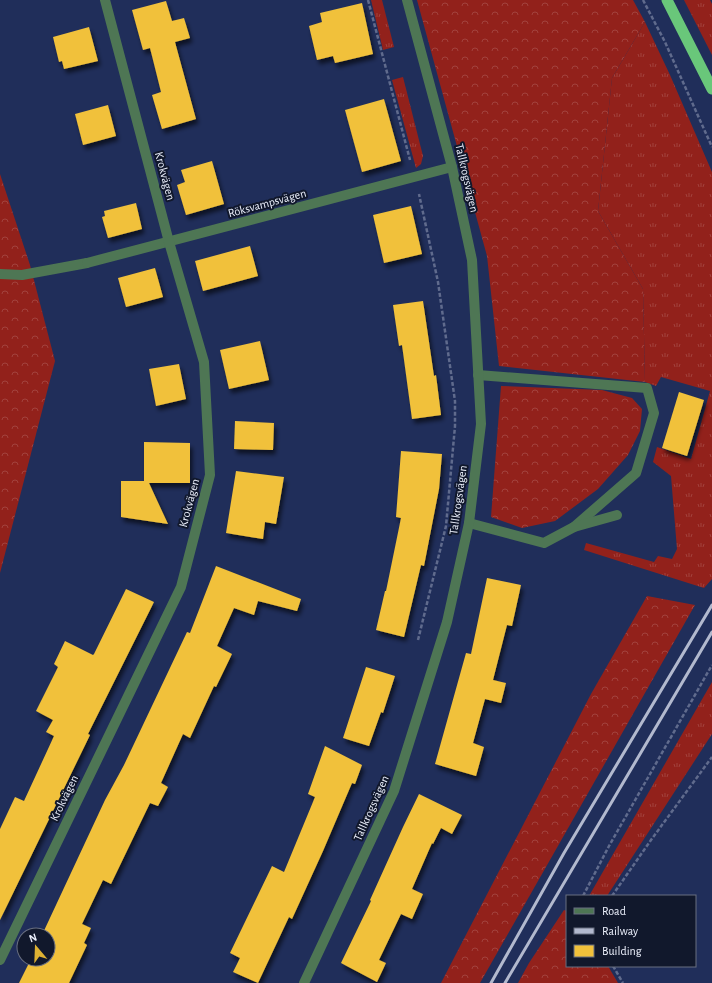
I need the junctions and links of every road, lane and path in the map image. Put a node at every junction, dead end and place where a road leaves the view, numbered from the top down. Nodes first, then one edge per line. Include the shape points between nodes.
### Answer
1 (105, 0) edge
2 (368, 0) edge
3 (407, 0) edge
4 (643, 0) edge
5 (668, 0) edge
6 (712, 89) edge
7 (712, 147) edge
8 (452, 166) junction
9 (415, 177) junction
10 (169, 242) junction
11 (0, 274) edge
12 (478, 376) junction
13 (617, 515) dead end
14 (469, 523) junction
15 (574, 527) junction
16 (418, 640) dead end
17 (712, 665) edge
18 (712, 758) edge
19 (584, 895) edge
20 (613, 895) edge
21 (0, 960) edge
22 (614, 967) edge
23 (304, 983) edge
24 (623, 983) edge

1 - 10 street, Krokvägen
2 - 9 path
3 - 8 street, Tallkrogsvägen
4 - 7 path via 665,42
5 - 6 highway
8 - 9 street, Röksvampsvägen
8 - 12 street, Tallkrogsvägen via 472,260
9 - 10 street, Röksvampsvägen
9 - 16 path via 438,282 455,401 446,526
10 - 11 street, Röksvampsvägen via 87,263 22,275
10 - 21 street, Krokvägen via 204,362 210,475 181,587
12 - 14 street, Tallkrogsvägen via 481,424
12 - 15 street via 647,388 654,413 636,473
13 - 15 street
14 - 15 street via 544,543
14 - 23 street, Tallkrogsvägen via 446,622 394,791
17 - 19 path
18 - 20 path
22 - 24 path

